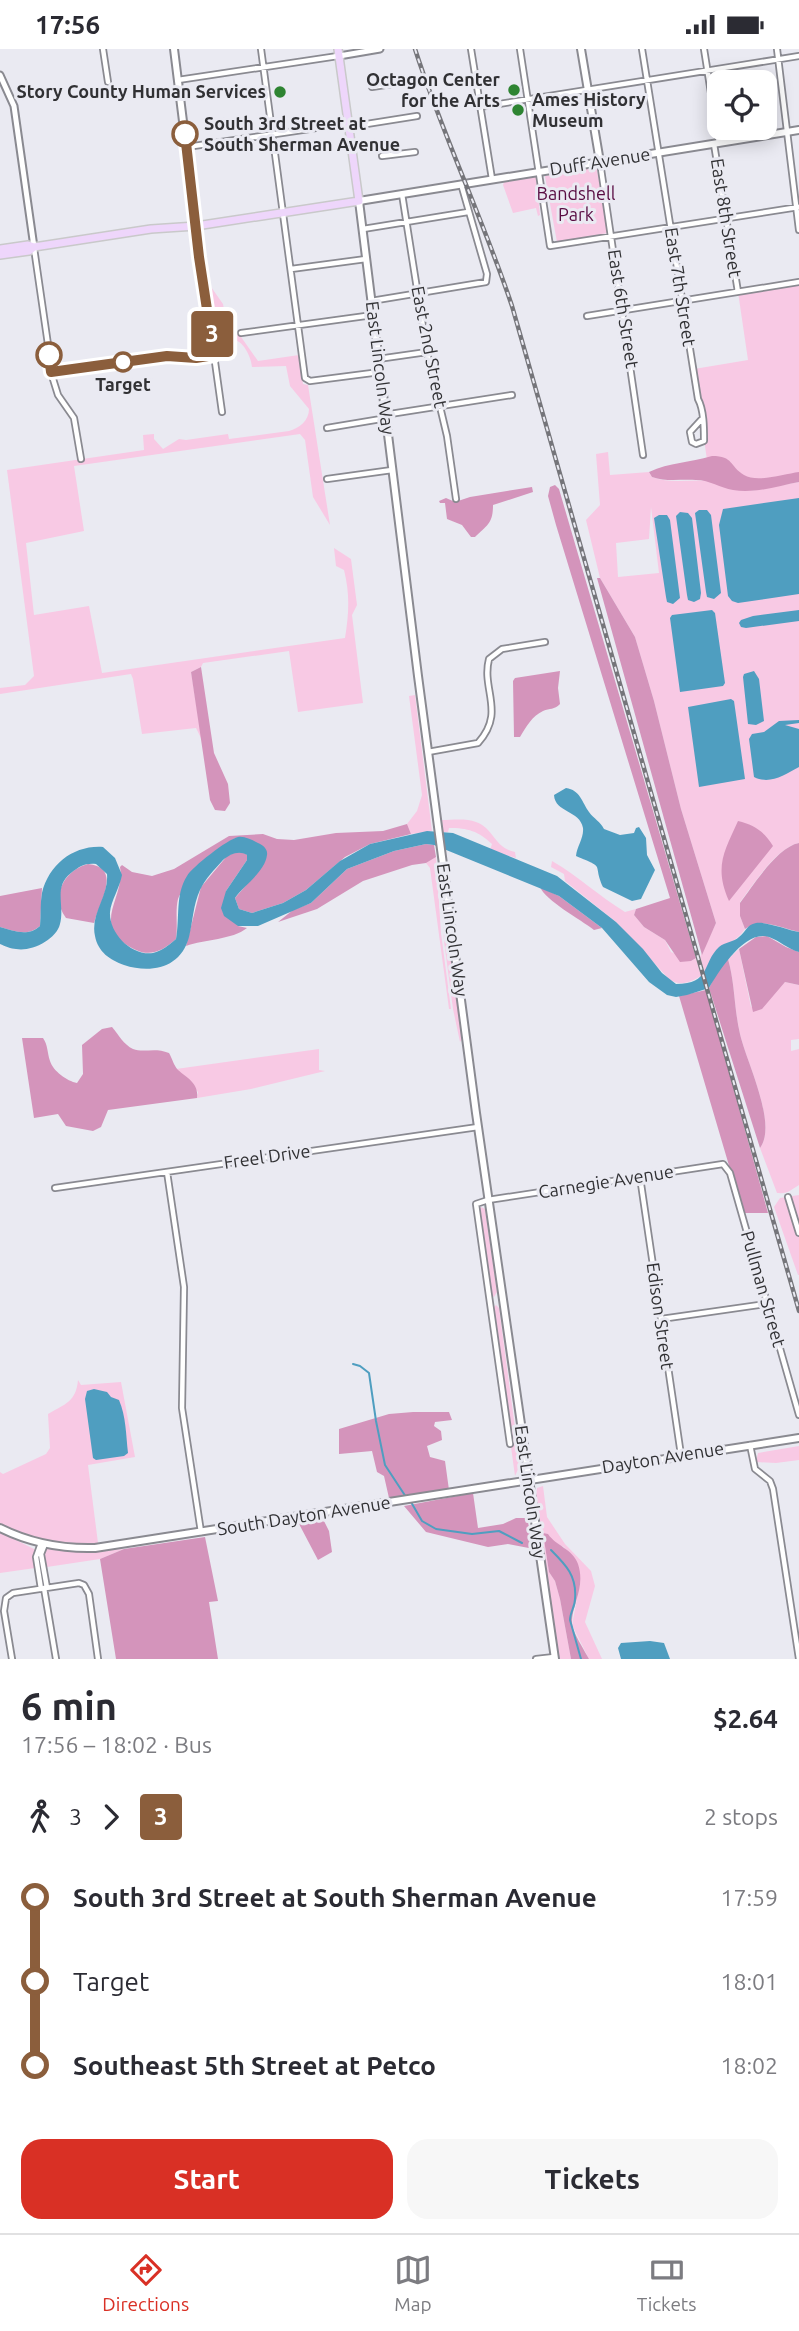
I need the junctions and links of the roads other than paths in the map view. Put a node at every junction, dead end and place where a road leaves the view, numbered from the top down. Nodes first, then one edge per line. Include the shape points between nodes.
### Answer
1 (103, 49) edge
2 (174, 49) edge
3 (261, 49) edge
4 (380, 49) edge
5 (471, 49) edge
6 (520, 49) edge
7 (581, 49) edge
8 (642, 49) edge
9 (704, 49) edge
10 (777, 49) edge
11 (339, 52) edge
12 (799, 56) edge
13 (778, 59) junction
14 (264, 67) junction
15 (707, 70) junction
16 (0, 75) edge
17 (178, 80) junction
18 (647, 80) junction
19 (108, 82) dead end
20 (405, 82) dead end
21 (372, 87) dead end
22 (588, 90) junction
23 (528, 99) junction
24 (481, 107) junction
25 (417, 116) dead end
26 (349, 125) junction
27 (799, 130) edge
28 (788, 132) junction
29 (273, 134) junction
30 (717, 140) edge
31 (717, 143) junction
32 (187, 148) junction
33 (415, 152) dead end
34 (659, 153) junction
35 (382, 156) dead end
36 (600, 162) junction
37 (539, 172) junction
38 (492, 179) junction
39 (461, 184) junction
40 (402, 194) junction
41 (359, 201) junction
42 (798, 207) edge
43 (284, 212) junction
44 (468, 212) junction
45 (726, 219) junction
46 (406, 222) junction
47 (196, 226) junction
48 (671, 228) junction
49 (363, 229) junction
50 (799, 230) edge
51 (612, 236) junction
52 (34, 247) junction
53 (0, 249) edge
54 (0, 255) edge
55 (366, 259) junction
56 (291, 269) junction
57 (799, 282) edge
58 (738, 292) junction
59 (418, 294) junction
60 (682, 300) junction
61 (372, 301) junction
62 (623, 310) junction
63 (373, 315) junction
64 (587, 316) dead end
65 (298, 325) junction
66 (241, 333) dead end
67 (427, 352) junction
68 (379, 359) junction
69 (380, 372) junction
70 (512, 395) dead end
71 (439, 406) junction
72 (222, 412) dead end
73 (386, 417) junction
74 (701, 420) junction
75 (327, 428) dead end
76 (643, 455) dead end
77 (81, 459) dead end
78 (392, 470) junction
79 (327, 479) dead end
80 (456, 499) dead end
81 (545, 642) dead end
82 (428, 752) junction
83 (478, 1127) junction
84 (723, 1164) joint
85 (167, 1172) junction
86 (640, 1177) junction
87 (55, 1188) dead end
88 (788, 1197) dead end
89 (488, 1200) junction
90 (799, 1233) edge
91 (766, 1304) junction
92 (661, 1319) junction
93 (799, 1415) edge
94 (799, 1438) edge
95 (510, 1444) dead end
96 (750, 1445) junction
97 (681, 1455) junction
98 (527, 1481) junction
99 (0, 1528) edge
100 (201, 1532) junction
101 (43, 1544) junction
102 (44, 1588) junction
103 (554, 1658) edge
104 (12, 1659) edge
105 (56, 1659) edge
106 (98, 1659) edge
107 (536, 1659) edge
108 (799, 1659) edge

1 - 19 street
2 - 17 main road
3 - 14 street
4 - 11 street
5 - 24 street
6 - 23 street
7 - 22 main road
8 - 18 street, East 7th Street
9 - 15 street, East 8th Street
10 - 13 street
11 - 14 street
11 - 26 main road
12 - 13 street
13 - 15 street
13 - 28 street
14 - 17 street
14 - 29 street
15 - 18 street
16 - 52 street via 14,106
17 - 32 main road
18 - 22 street
18 - 34 street, East 7th Street
20 - 21 street
22 - 23 street
22 - 36 main road
23 - 24 street
23 - 37 street
24 - 38 street
25 - 26 street
26 - 29 street
26 - 41 main road
27 - 28 main road, Duff Avenue
28 - 31 main road, Duff Avenue
28 - 42 street
29 - 32 street
29 - 43 street
30 - 31 street, East 8th Street
31 - 34 main road, Duff Avenue
31 - 45 street, East 8th Street
32 - 47 main road
33 - 35 street
34 - 36 main road, Duff Avenue
34 - 48 street, East 7th Street
36 - 37 main road, Duff Avenue
36 - 51 street, East 6th Street
37 - 38 main road, Duff Avenue
37 - 51 street via 550,246
38 - 39 main road, Duff Avenue
39 - 40 main road, Duff Avenue
39 - 44 street
40 - 41 main road, Duff Avenue
40 - 46 street, East 2nd Street
41 - 43 main road
41 - 49 main road, East Lincoln Way
42 - 45 street
42 - 50 street
43 - 47 main road
43 - 56 street
44 - 46 street
44 - 59 street via 487,280
45 - 48 street
45 - 58 street, East 8th Street
46 - 49 street
46 - 59 street, East 2nd Street
47 - 52 main road
47 - 72 street
48 - 51 street
48 - 60 street, East 7th Street
49 - 55 main road, East Lincoln Way
51 - 62 street, East 6th Street
52 - 53 main road
52 - 54 main road
52 - 77 street via 53,379 74,418
55 - 56 street
55 - 61 main road, East Lincoln Way
56 - 65 street
57 - 58 street
58 - 60 street
59 - 61 street
59 - 67 street, East 2nd Street
60 - 62 street
60 - 74 street, East 7th Street
61 - 63 main road, East Lincoln Way
62 - 64 street
62 - 76 street, East 6th Street
63 - 65 street
63 - 68 main road, East Lincoln Way
65 - 66 street
65 - 69 street via 306,380
67 - 68 street
67 - 71 street, East 2nd Street
68 - 69 main road, East Lincoln Way
69 - 73 main road, East Lincoln Way
70 - 71 street
71 - 73 street
71 - 80 street, East 2nd Street
73 - 75 street
73 - 78 main road, East Lincoln Way
74 - 74 street, East 7th Street via 704,441 696,444 690,432
78 - 79 street
78 - 82 main road, East Lincoln Way
81 - 82 street via 502,649 489,659 493,715 478,743
82 - 83 main road, East Lincoln Way
83 - 85 street, Freel Drive
83 - 89 main road, East Lincoln Way
84 - 86 street, Carnegie Avenue
84 - 91 street, Pullman Street via 730,1173
85 - 87 street, Freel Drive
85 - 100 street via 184,1287 182,1408
86 - 89 street, Carnegie Avenue
86 - 92 street, Edison Street
88 - 90 street
89 - 95 street via 475,1207
89 - 98 main road, East Lincoln Way
91 - 92 street
91 - 93 street, Pullman Street
92 - 97 street, Edison Street
94 - 96 main road, Dayton Avenue
96 - 97 main road, Dayton Avenue
96 - 108 street via 755,1469 773,1489
97 - 98 main road, Dayton Avenue
98 - 100 main road, South Dayton Avenue
98 - 103 main road, East Lincoln Way
99 - 101 main road
100 - 101 main road, South Dayton Avenue via 80,1549
101 - 102 street
102 - 104 street via 6,1598
102 - 105 street
102 - 106 street via 84,1585
103 - 107 street

